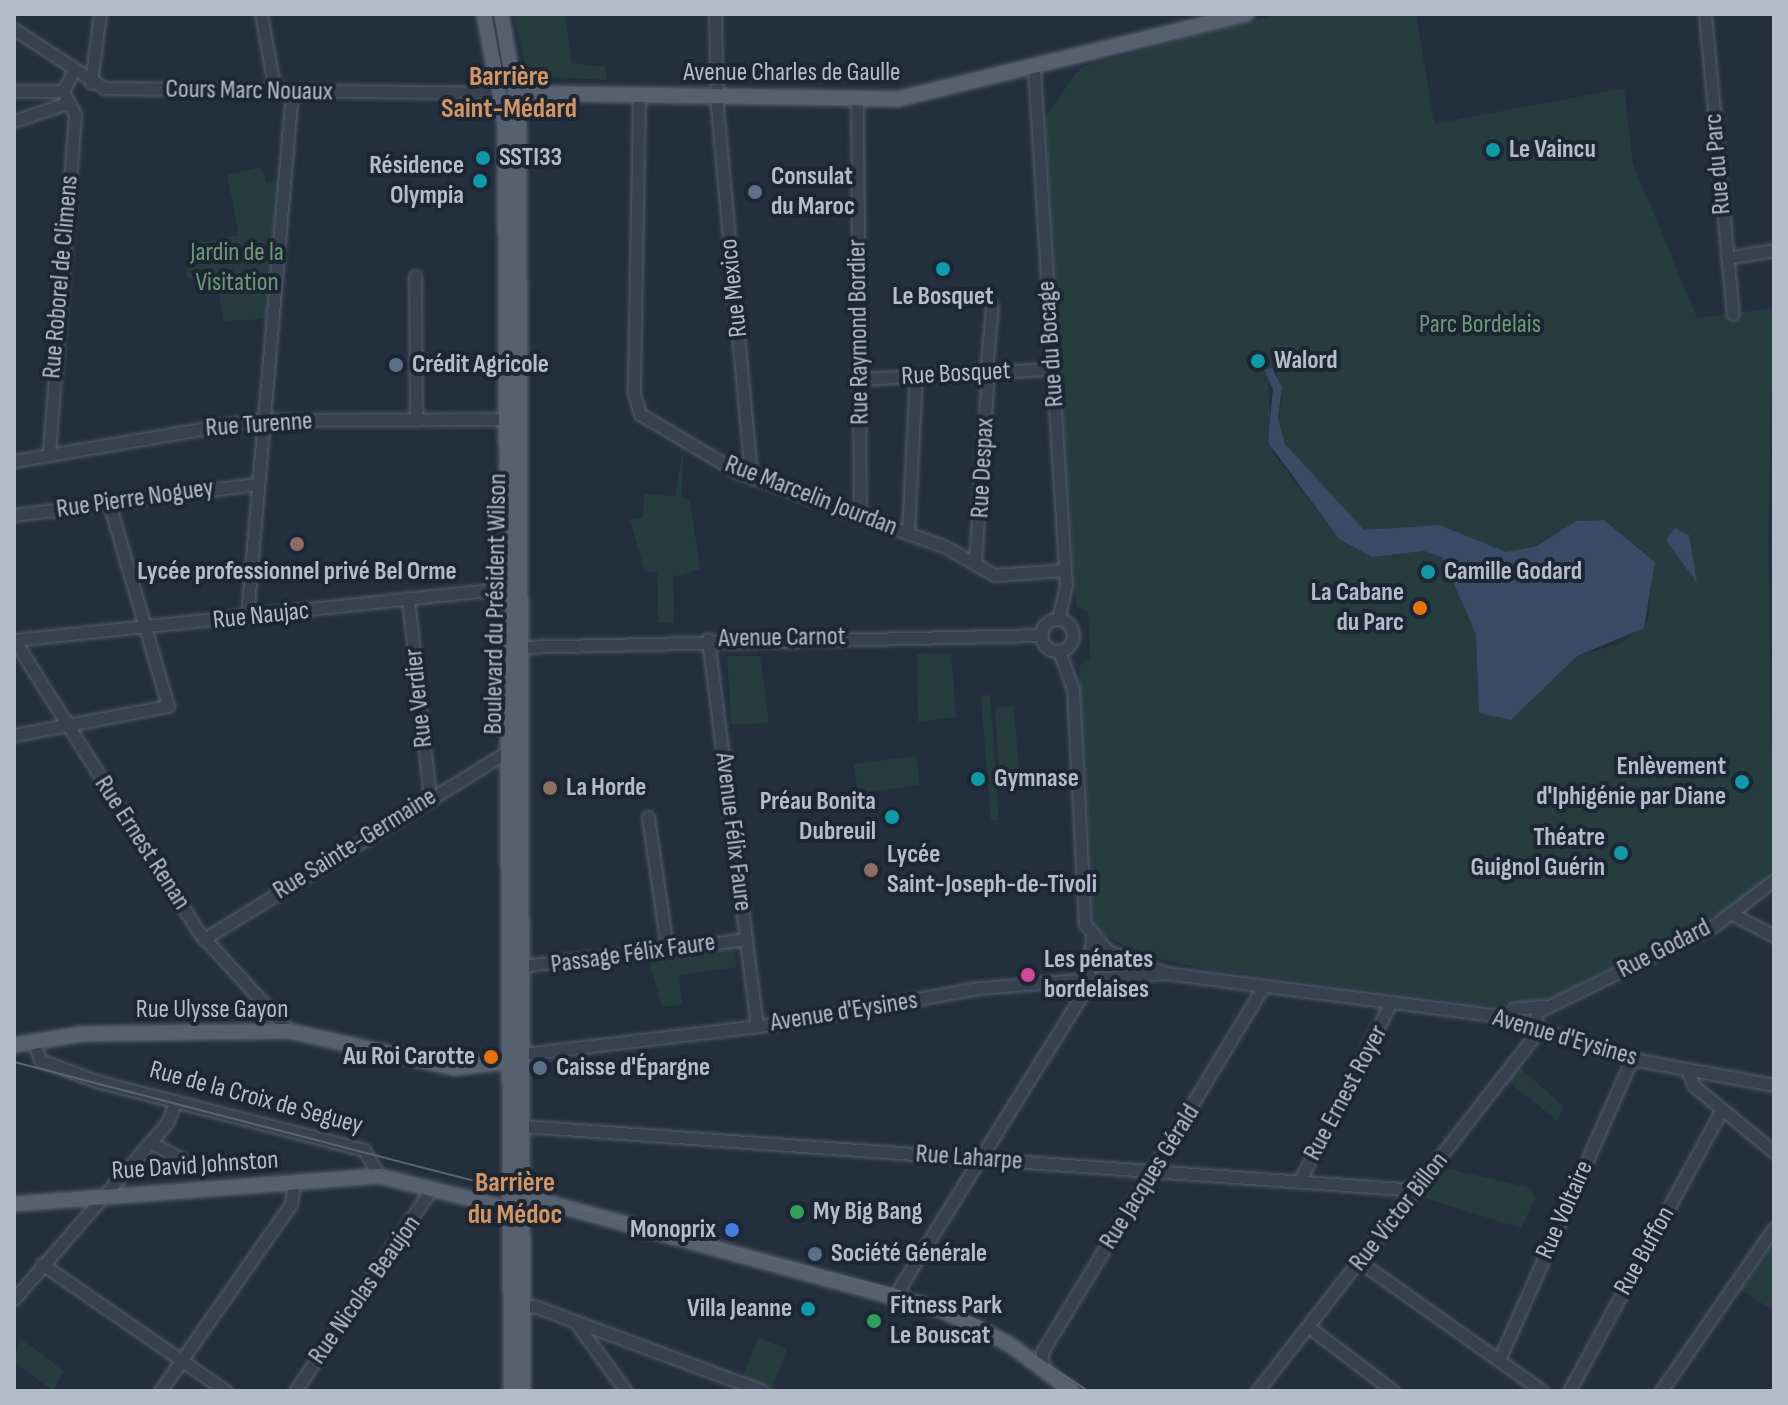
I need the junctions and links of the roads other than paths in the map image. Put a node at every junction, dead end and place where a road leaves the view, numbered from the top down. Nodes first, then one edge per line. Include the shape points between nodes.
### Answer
1 (100, 14) edge
2 (261, 14) edge
3 (484, 14) edge
4 (492, 14) edge
5 (501, 14) edge
6 (715, 14) edge
7 (1247, 14) edge
8 (1705, 14) edge
9 (14, 29) edge
10 (1034, 68) junction
11 (73, 71) junction
12 (91, 83) junction
13 (14, 91) edge
14 (275, 91) junction
15 (292, 91) junction
16 (501, 93) junction
17 (517, 93) junction
18 (639, 95) junction
19 (65, 97) junction
20 (718, 97) junction
21 (857, 99) junction
22 (14, 121) edge
23 (1774, 250) edge
24 (1727, 258) junction
25 (415, 276) dead end
26 (992, 306) dead end
27 (1733, 314) dead end
28 (1053, 369) junction
29 (987, 372) junction
30 (916, 376) junction
31 (860, 379) junction
32 (507, 419) junction
33 (263, 420) junction
34 (416, 420) junction
35 (49, 453) junction
36 (14, 461) edge
37 (751, 478) junction
38 (256, 484) junction
39 (109, 503) junction
40 (522, 508) junction
41 (14, 515) edge
42 (860, 516) junction
43 (908, 532) junction
44 (975, 563) junction
45 (1065, 570) junction
46 (508, 588) junction
47 (408, 598) junction
48 (247, 617) junction
49 (1058, 619) junction
50 (146, 628) junction
51 (1042, 635) junction
52 (708, 639) junction
53 (14, 640) edge
54 (522, 643) junction
55 (1059, 651) junction
56 (508, 652) junction
57 (67, 725) junction
58 (14, 735) edge
59 (508, 751) junction
60 (430, 798) junction
61 (648, 817) dead end
62 (1774, 880) edge
63 (1730, 913) junction
64 (1092, 936) junction
65 (1774, 936) edge
66 (204, 939) junction
67 (746, 939) junction
68 (508, 942) junction
69 (667, 948) junction
70 (521, 966) junction
71 (1165, 973) junction
72 (1087, 979) junction
73 (1263, 987) junction
74 (1390, 1004) junction
75 (1548, 1006) junction
76 (1506, 1018) junction
77 (757, 1026) junction
78 (1533, 1029) junction
79 (289, 1031) junction
80 (34, 1042) junction
81 (14, 1045) edge
82 (524, 1054) junction
83 (1632, 1059) junction
84 (507, 1064) junction
85 (455, 1068) junction
86 (1687, 1070) junction
87 (1774, 1085) edge
88 (507, 1088) junction
89 (176, 1101) junction
90 (1721, 1111) junction
91 (523, 1126) junction
92 (150, 1142) junction
93 (1774, 1152) edge
94 (981, 1159) junction
95 (189, 1163) dead end
96 (1153, 1171) junction
97 (379, 1176) junction
98 (294, 1182) junction
99 (1299, 1182) junction
100 (432, 1188) junction
101 (1416, 1190) junction
102 (507, 1192) junction
103 (524, 1196) junction
104 (100, 1197) junction
105 (14, 1204) edge
106 (495, 1205) junction
107 (508, 1218) junction
108 (1774, 1228) edge
109 (1360, 1262) junction
110 (42, 1264) junction
111 (525, 1281) junction
112 (14, 1299) edge
113 (892, 1300) junction
114 (525, 1306) junction
115 (510, 1319) junction
116 (576, 1323) junction
117 (1309, 1327) junction
118 (182, 1360) junction
119 (1499, 1360) junction
120 (1043, 1368) junction
121 (755, 1390) edge
122 (160, 1391) edge
123 (226, 1391) edge
124 (295, 1391) edge
125 (511, 1391) edge
126 (523, 1391) edge
127 (626, 1391) edge
128 (1072, 1391) edge
129 (1257, 1391) edge
130 (1393, 1391) edge
131 (1542, 1391) edge
132 (1569, 1391) edge
133 (1661, 1391) edge

1 - 12 street
2 - 14 street
3 - 16 main road, Boulevard du Président Wilson
4 - 17 street
5 - 17 main road, Boulevard du Président Wilson
6 - 20 street, Rue Mexico
7 - 10 main road, Avenue Charles de Gaulle
8 - 24 street, Rue du Parc
9 - 11 street
10 - 21 main road, Avenue Charles de Gaulle via 915,97
10 - 28 street, Rue du Bocage
11 - 12 street
11 - 19 street
12 - 14 street, Cours Marc Nouaux
13 - 19 street
14 - 15 street, Cours Marc Nouaux
15 - 16 street, Cours Marc Nouaux
15 - 33 street
16 - 17 street, Cours Marc Nouaux
16 - 32 main road, Boulevard du Président Wilson
17 - 18 main road, Avenue Charles de Gaulle
17 - 40 main road, Boulevard du Président Wilson
18 - 20 main road, Avenue Charles de Gaulle
18 - 37 street, Rue Marcelin Jourdan via 635,406
19 - 22 street
19 - 35 street, Rue Roborel de Climens via 74,129
20 - 21 main road, Avenue Charles de Gaulle
20 - 37 street, Rue Mexico
21 - 31 street, Rue Raymond Bordier
23 - 24 street
24 - 27 street, Rue du Parc
25 - 34 street
26 - 29 street, Rue Despax
28 - 29 street, Rue Bosquet
28 - 45 street, Rue du Bocage
29 - 30 street, Rue Bosquet
29 - 44 street, Rue Despax
30 - 31 street, Rue Bosquet
30 - 43 street
31 - 42 street, Rue Raymond Bordier
32 - 34 street, Rue Turenne
32 - 40 street
32 - 46 main road, Boulevard du Président Wilson
33 - 34 street, Rue Turenne
33 - 35 street, Rue Turenne
33 - 38 street
35 - 36 street, Rue Turenne
37 - 42 street, Rue Marcelin Jourdan
38 - 39 street, Rue Pierre Noguey
38 - 48 street
39 - 41 street, Rue Pierre Noguey
39 - 50 street
40 - 54 main road, Boulevard du Président Wilson
42 - 43 street, Rue Marcelin Jourdan
43 - 44 street, Rue Marcelin Jourdan
44 - 45 street, Rue Marcelin Jourdan via 994,575
45 - 49 street, Rue du Bocage
46 - 47 street, Rue Naujac
46 - 56 main road, Boulevard du Président Wilson
47 - 48 street, Rue Naujac
47 - 60 street, Rue Verdier
48 - 50 street, Rue Naujac
49 - 51 street
49 - 55 street, Rue du Bocage via 1073,635
50 - 53 street, Rue Naujac
50 - 57 street via 168,706
51 - 52 street, Avenue Carnot
51 - 55 street
52 - 54 street, Avenue Carnot
52 - 67 street, Avenue Félix Faure
53 - 57 street, Rue Ernest Renan
54 - 56 street
54 - 70 main road, Boulevard du Président Wilson
55 - 64 street via 1073,689 1085,924
56 - 59 main road, Boulevard du Président Wilson
57 - 58 street
57 - 66 street, Rue Ernest Renan
59 - 60 street, Rue Sainte-Germaine
59 - 68 main road, Boulevard du Président Wilson
60 - 66 street, Rue Sainte-Germaine
61 - 69 street
62 - 63 street, Rue Godard
63 - 65 street
63 - 75 street, Rue Godard
64 - 71 street, Avenue d'Eysines via 1108,951
64 - 72 street
66 - 79 street, Rue Ernest Renan
67 - 69 street, Passage Félix Faure
67 - 77 street, Avenue Félix Faure
68 - 82 street
68 - 84 main road, Boulevard du Président Wilson
69 - 70 street, Passage Félix Faure
70 - 82 main road, Boulevard du Président Wilson
71 - 72 street, Avenue d'Eysines
71 - 73 street, Avenue d'Eysines
72 - 77 street, Avenue d'Eysines via 979,988
72 - 94 street
73 - 74 street, Avenue d'Eysines
73 - 96 street, Rue Jacques Gérald
74 - 76 street, Avenue d'Eysines
74 - 99 street, Rue Ernest Royer
75 - 76 street via 1513,1009
75 - 78 street, Rue Victor Billon via 1537,1012
76 - 78 street, Avenue d'Eysines
77 - 82 street, Avenue d'Eysines
78 - 83 street, Avenue d'Eysines
78 - 101 street, Rue Victor Billon
79 - 80 main road, Rue Ulysse Gayon
79 - 85 main road, Rue Ulysse Gayon
80 - 81 main road, Rue Ulysse Gayon
80 - 89 street, Rue de la Croix de Seguey via 40,1060
82 - 84 main road
82 - 91 main road, Boulevard du Président Wilson
83 - 86 street, Avenue d'Eysines
83 - 119 street, Rue Voltaire
84 - 85 main road, Rue Ulysse Gayon
84 - 88 main road, Boulevard du Président Wilson
85 - 88 main road, Rue Ulysse Gayon
86 - 87 street, Avenue d'Eysines
86 - 90 street
88 - 102 main road, Boulevard du Président Wilson
88 - 103 main road
89 - 92 street
89 - 97 street, Rue de la Croix de Seguey via 364,1150
90 - 93 street
90 - 132 street, Rue Buffon
91 - 94 street, Rue Laharpe
91 - 103 main road, Boulevard du Président Wilson
92 - 95 street
92 - 104 street
94 - 96 street, Rue Laharpe
94 - 113 street
96 - 99 street, Rue Laharpe
96 - 120 street, Rue Jacques Gérald via 1042,1352
97 - 98 main road, Rue David Johnston
97 - 100 main road
98 - 104 main road, Rue David Johnston
98 - 118 street via 291,1204
99 - 101 street, Rue Laharpe
100 - 106 main road
100 - 124 street, Rue Nicolas Beaujon
101 - 109 street, Rue Victor Billon
102 - 106 main road
102 - 107 main road, Boulevard du Président Wilson
103 - 111 main road
103 - 113 main road
104 - 105 main road, Rue David Johnston
104 - 110 street
106 - 107 main road
107 - 111 main road
107 - 115 main road
108 - 133 street
109 - 117 street, Rue Victor Billon
109 - 119 street
110 - 112 street
110 - 118 street
111 - 114 main road
113 - 120 main road via 962,1318
114 - 115 street
114 - 116 street
114 - 126 main road
115 - 125 main road
116 - 121 street
116 - 127 street
117 - 129 street, Rue Victor Billon
117 - 130 street
118 - 122 street
118 - 123 street
119 - 131 street
120 - 128 main road

